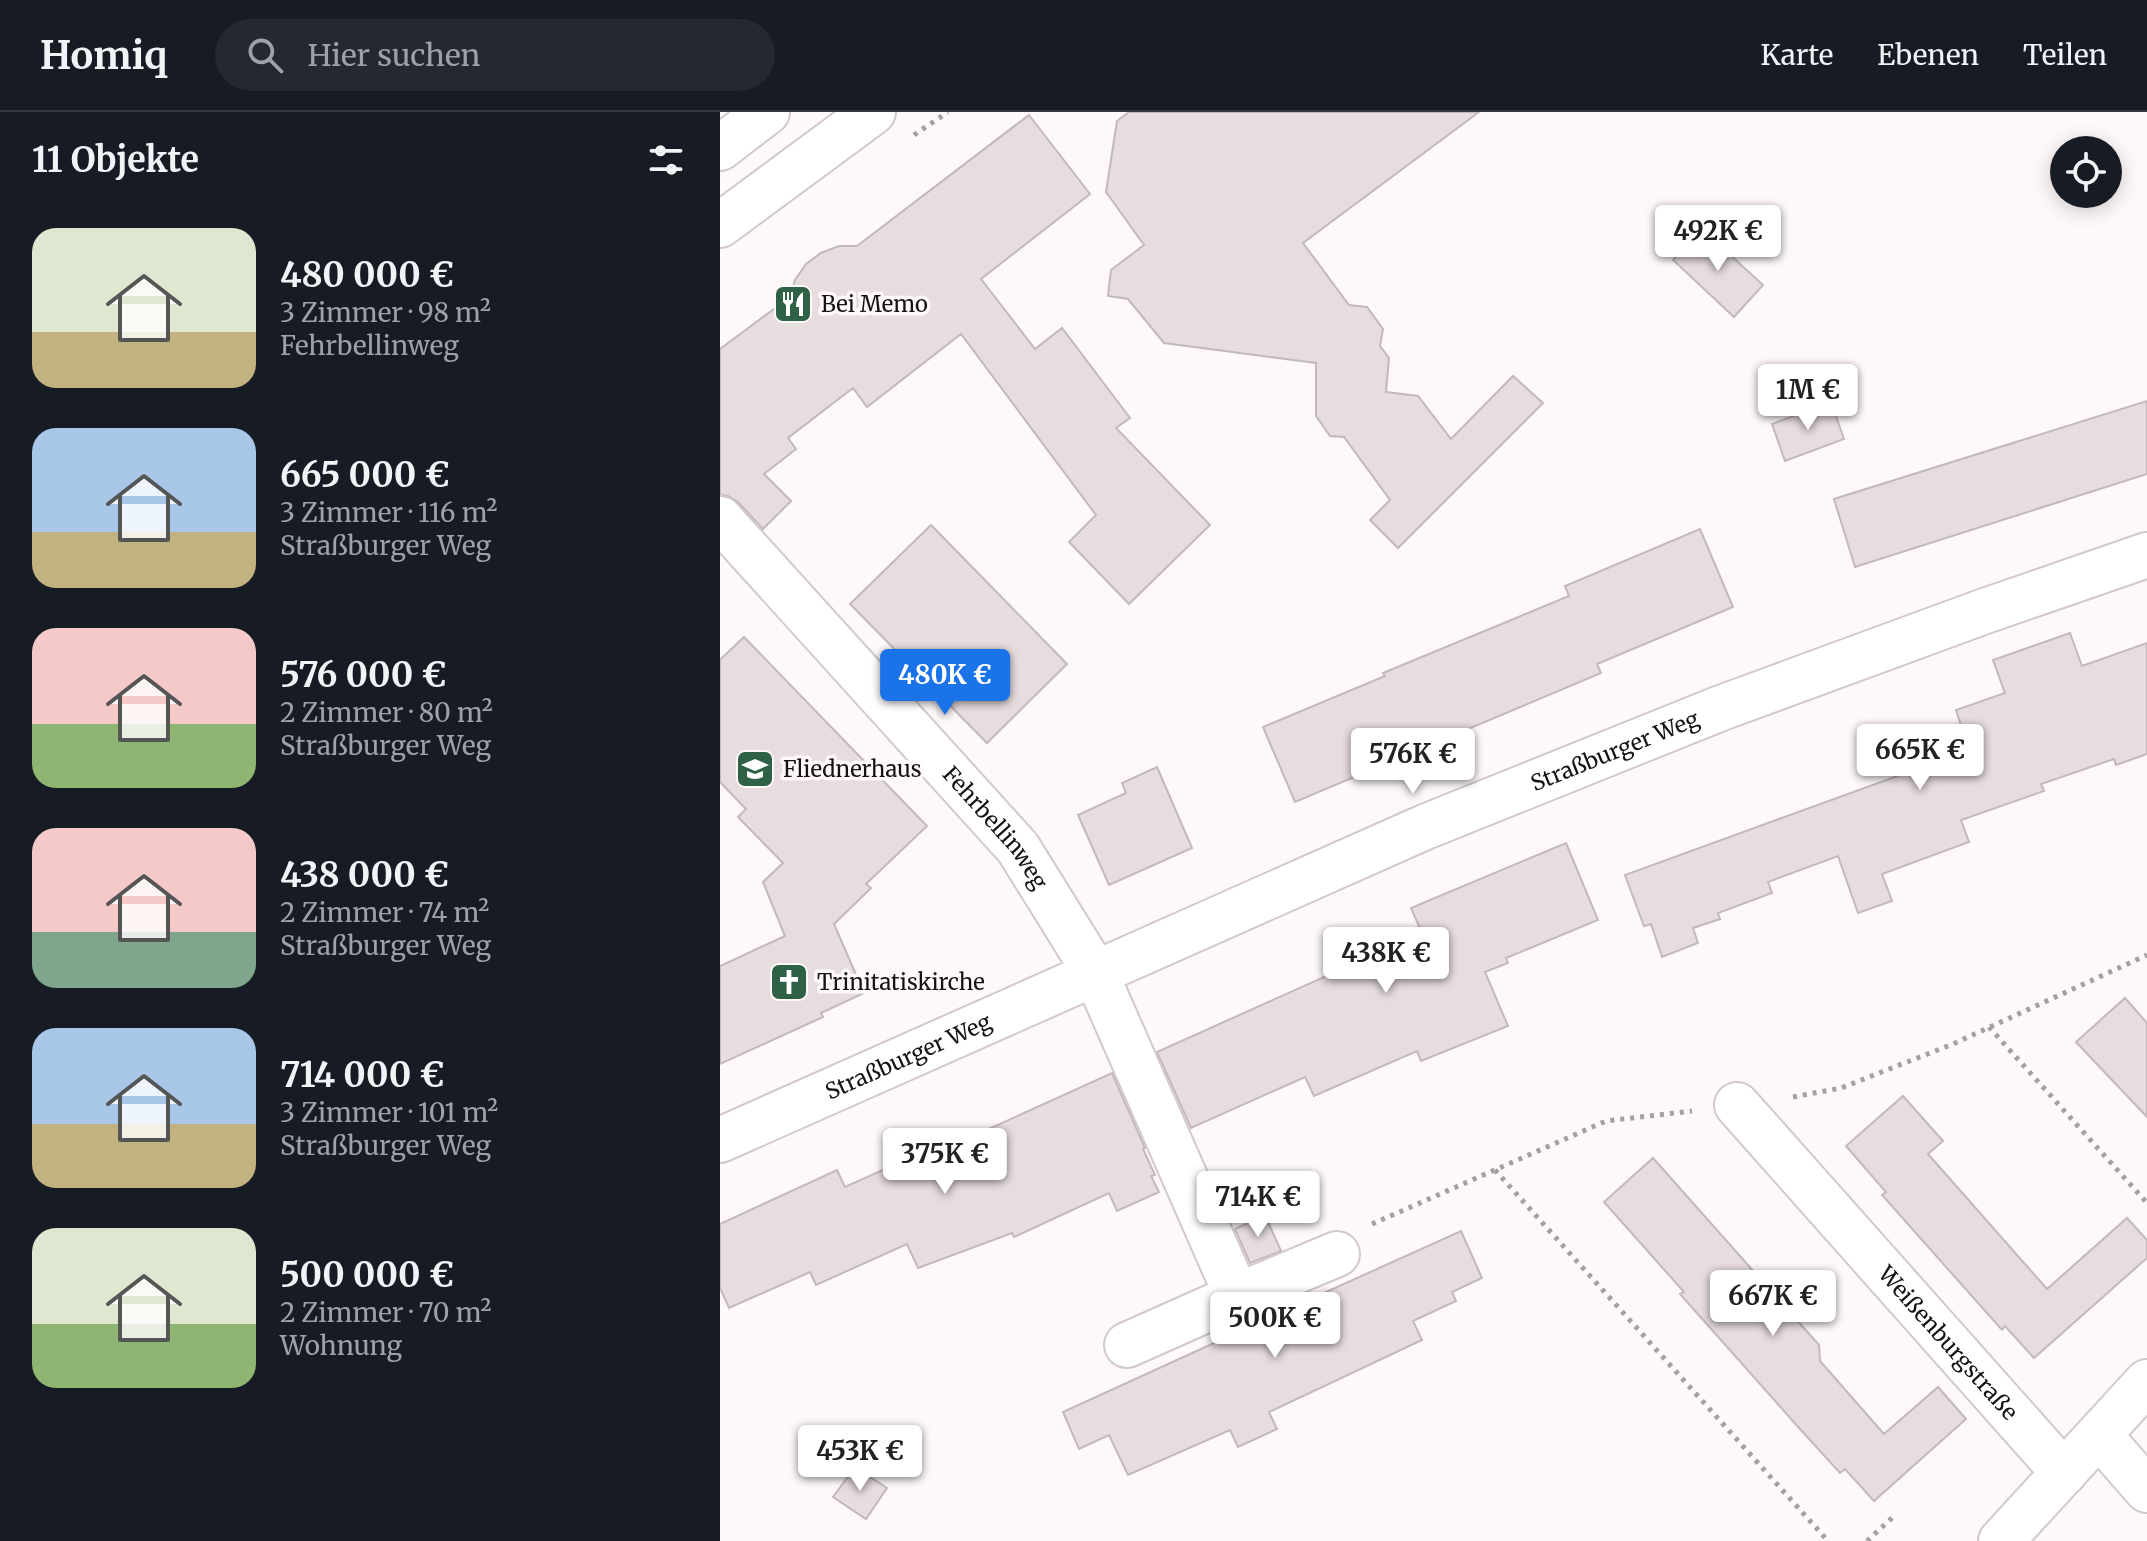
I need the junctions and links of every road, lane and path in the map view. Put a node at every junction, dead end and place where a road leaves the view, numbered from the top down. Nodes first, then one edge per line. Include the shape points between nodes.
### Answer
1 (767, 112) edge
2 (873, 112) edge
3 (720, 148) edge
4 (720, 225) edge
5 (720, 519) edge
6 (2147, 555) edge
7 (1095, 972) junction
8 (1989, 1027) dead end
9 (1737, 1105) dead end
10 (720, 1140) edge
11 (1495, 1170) dead end
12 (2147, 1203) edge
13 (1337, 1254) dead end
14 (1237, 1296) junction
15 (1127, 1345) dead end
16 (2147, 1382) edge
17 (2099, 1435) junction
18 (2064, 1473) junction
19 (2147, 1490) edge
20 (1892, 1518) dead end
21 (1828, 1541) edge
22 (1867, 1541) edge
23 (2001, 1541) edge

1 - 3 street
2 - 4 street
5 - 7 street, Fehrbellinweg via 1018,848
6 - 7 street, Straßburger Weg via 1721,708 1425,827
7 - 10 street, Straßburger Weg
7 - 14 street
8 - 12 path
9 - 18 street, Weißenburgstraße
11 - 21 path
13 - 14 street
14 - 15 street
16 - 17 street
17 - 18 street
17 - 19 street
18 - 23 street
20 - 22 path

